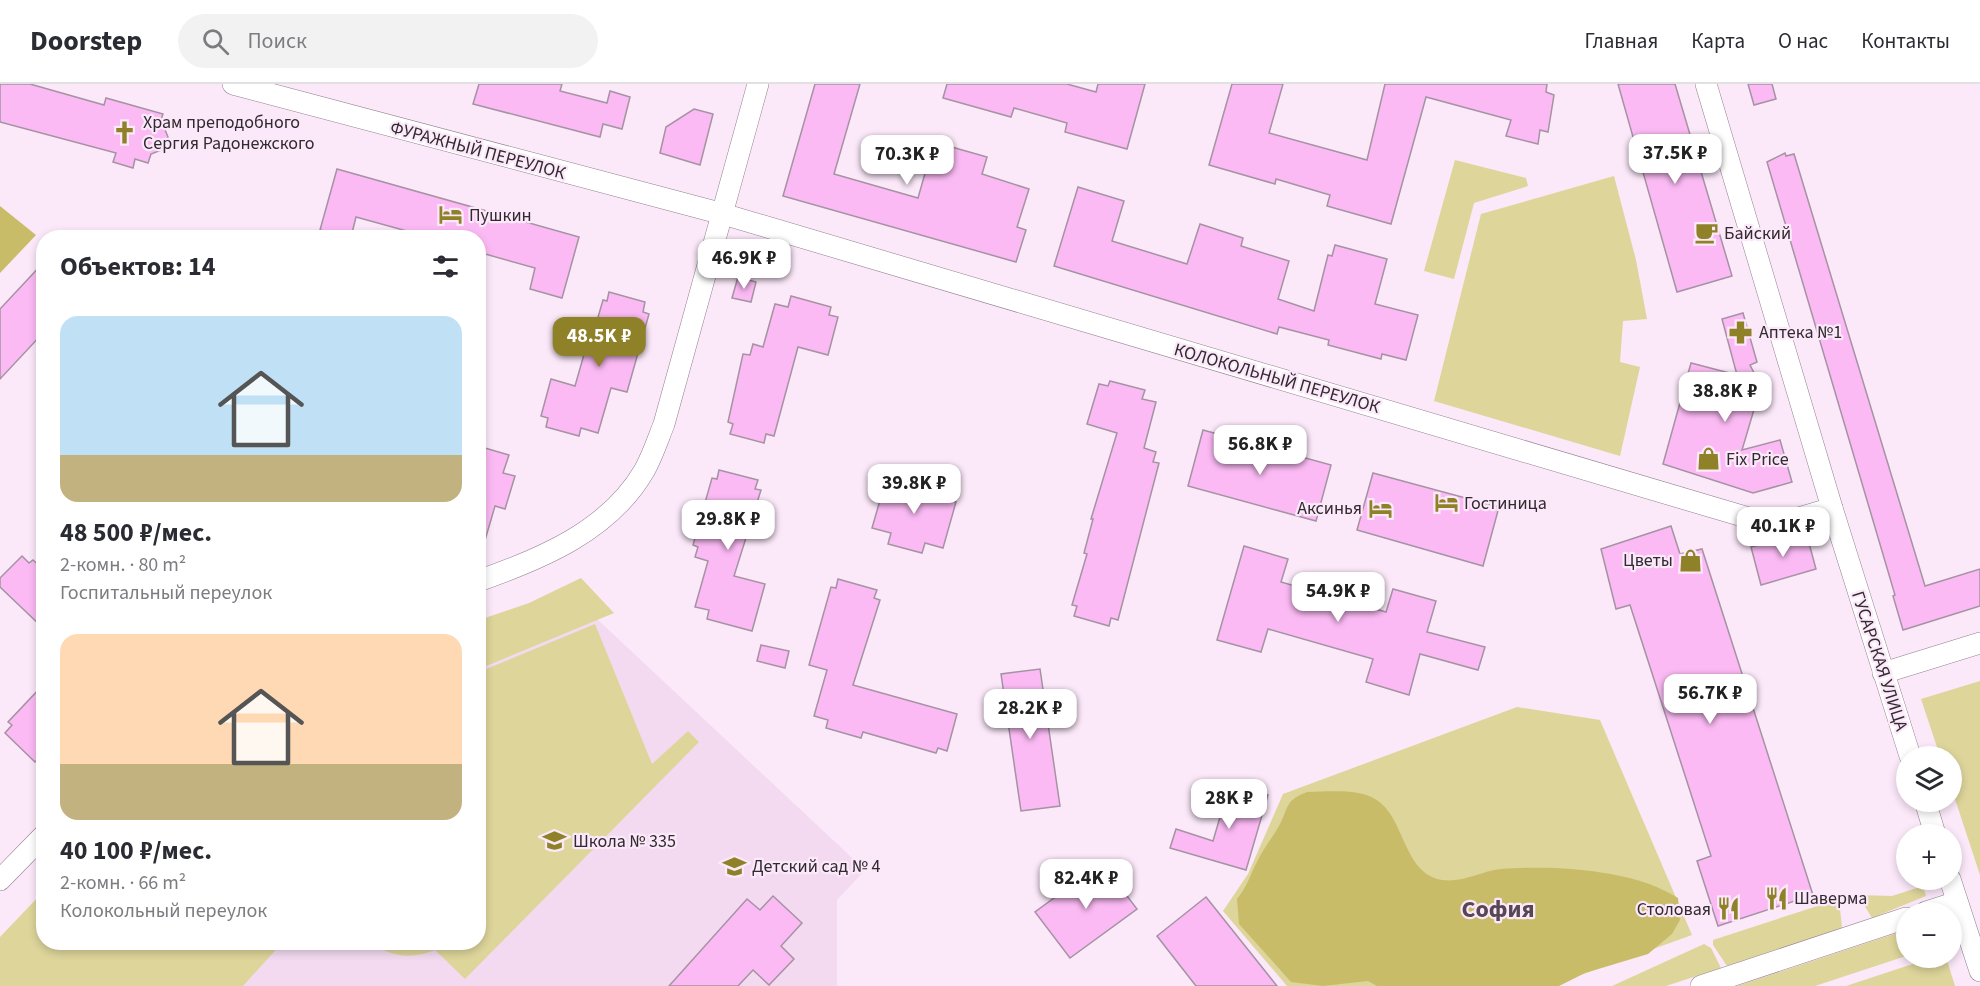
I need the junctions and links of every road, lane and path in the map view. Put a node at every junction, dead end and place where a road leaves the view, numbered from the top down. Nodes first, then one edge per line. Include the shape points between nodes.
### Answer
1 (233, 84) edge
2 (758, 84) edge
3 (1706, 84) edge
4 (723, 214) junction
5 (1832, 508) junction
6 (486, 578) edge
7 (1980, 643) edge
8 (1883, 673) junction
9 (1907, 746) edge
10 (36, 843) edge
11 (0, 880) edge
12 (1953, 890) edge
13 (1957, 902) edge
14 (1962, 917) edge
15 (1896, 921) edge
16 (1980, 971) edge
17 (1701, 986) edge

1 - 4 street, ФУРАЖНЫЙ ПЕРЕУЛОК
2 - 4 street
3 - 5 street, ГУСАРСКАЯ УЛИЦА
4 - 5 street, КОЛОКОЛЬНЫЙ ПЕРЕУЛОК via 1749,518 1795,519
4 - 6 street via 664,424 644,470 619,504 585,533 518,567
5 - 8 street, ГУСАРСКАЯ УЛИЦА
7 - 8 street
8 - 9 street, ГУСАРСКАЯ УЛИЦА
10 - 11 street
12 - 13 street
14 - 16 street
15 - 17 street

